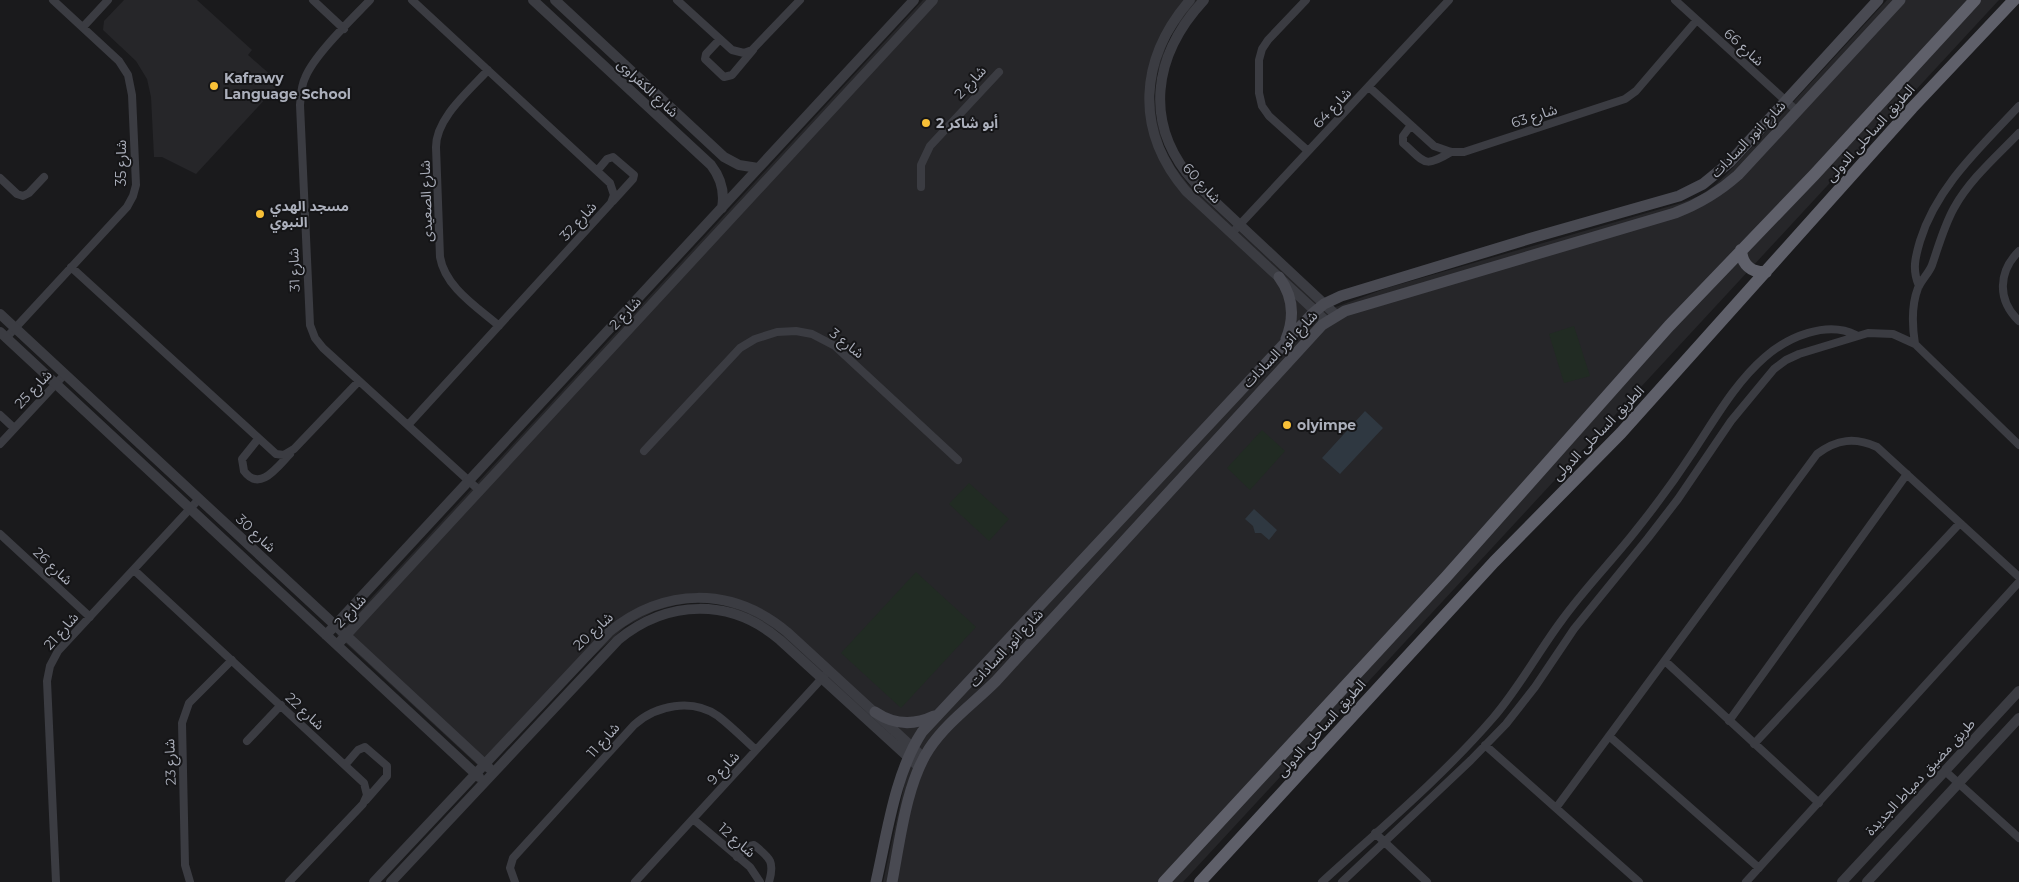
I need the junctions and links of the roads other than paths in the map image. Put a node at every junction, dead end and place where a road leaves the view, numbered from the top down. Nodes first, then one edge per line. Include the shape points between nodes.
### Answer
1 (53, 0) edge
2 (108, 0) edge
3 (313, 0) edge
4 (370, 0) edge
5 (412, 0) edge
6 (533, 0) edge
7 (555, 0) edge
8 (677, 0) edge
9 (800, 0) edge
10 (914, 0) edge
11 (933, 0) edge
12 (1190, 0) edge
13 (1204, 0) edge
14 (1306, 0) edge
15 (1449, 0) edge
16 (1675, 0) edge
17 (1878, 0) edge
18 (1900, 0) edge
19 (1975, 0) edge
20 (2014, 0) edge
21 (1696, 21) junction
22 (83, 27) junction
23 (344, 29) junction
24 (720, 39) junction
25 (755, 48) junction
26 (488, 70) junction
27 (999, 72) dead end
28 (846, 73) junction
29 (856, 82) junction
30 (1368, 87) junction
31 (1785, 100) junction
32 (2019, 106) edge
33 (1797, 111) junction
34 (1411, 125) junction
35 (2019, 132) edge
36 (1308, 151) junction
37 (1451, 152) junction
38 (727, 159) junction
39 (758, 168) junction
40 (597, 171) junction
41 (716, 171) junction
42 (44, 177) dead end
43 (0, 178) edge
44 (921, 187) dead end
45 (611, 203) junction
46 (722, 208) junction
47 (1236, 229) junction
48 (1535, 237) junction
49 (1741, 250) junction
50 (2019, 251) edge
51 (1539, 252) junction
52 (1728, 263) junction
53 (71, 267) junction
54 (1766, 272) junction
55 (1279, 277) junction
56 (1919, 286) junction
57 (1752, 288) junction
58 (637, 299) junction
59 (1320, 308) junction
60 (648, 309) junction
61 (0, 314) edge
62 (1331, 318) junction
63 (2019, 321) edge
64 (499, 326) junction
65 (15, 328) junction
66 (3, 335) edge
67 (1856, 335) junction
68 (1915, 344) junction
69 (1282, 345) junction
70 (65, 374) junction
71 (359, 381) junction
72 (56, 384) junction
73 (0, 415) edge
74 (408, 425) junction
75 (14, 428) junction
76 (258, 439) junction
77 (0, 444) edge
78 (2019, 444) edge
79 (294, 449) junction
80 (644, 451) dead end
81 (958, 460) dead end
82 (1907, 474) junction
83 (469, 481) junction
84 (480, 491) junction
85 (199, 499) junction
86 (190, 509) junction
87 (1960, 523) junction
88 (0, 534) edge
89 (134, 570) junction
90 (2019, 577) edge
91 (2019, 582) edge
92 (90, 617) junction
93 (336, 625) junction
94 (326, 635) junction
95 (347, 635) junction
96 (337, 645) junction
97 (232, 660) junction
98 (1665, 661) junction
99 (826, 675) junction
100 (2019, 691) edge
101 (280, 705) junction
102 (875, 712) junction
103 (939, 712) junction
104 (2019, 718) edge
105 (1729, 721) junction
106 (1609, 736) junction
107 (247, 741) dead end
108 (1754, 744) junction
109 (1486, 745) junction
110 (756, 750) junction
111 (910, 752) junction
112 (484, 763) junction
113 (921, 763) junction
114 (346, 765) junction
115 (1945, 771) junction
116 (494, 772) junction
117 (475, 773) junction
118 (484, 782) junction
119 (1958, 783) junction
120 (1819, 803) junction
121 (364, 804) junction
122 (1556, 808) junction
123 (693, 819) junction
124 (1375, 833) junction
125 (2019, 838) edge
126 (1384, 842) junction
127 (737, 857) junction
128 (1759, 868) junction
129 (56, 882) edge
130 (190, 882) edge
131 (289, 882) edge
132 (374, 882) edge
133 (390, 882) edge
134 (515, 882) edge
135 (635, 882) edge
136 (760, 882) edge
137 (770, 882) edge
138 (876, 882) edge
139 (892, 882) edge
140 (1164, 882) edge
141 (1200, 882) edge
142 (1322, 882) edge
143 (1342, 882) edge
144 (1427, 882) edge
145 (1639, 882) edge
146 (1746, 882) edge
147 (1842, 882) edge
148 (1867, 882) edge

1 - 22 street, شارع 35
2 - 22 street
3 - 23 street
4 - 23 street, شارع 31
5 - 26 street, شارع 32
6 - 41 street, شارع الكفراوى
7 - 38 street, شارع الكفراوى
8 - 24 street
9 - 25 street
10 - 28 street, شارع 2
11 - 29 street, شارع 2
12 - 47 street, شارع 60 via 1168,30 1155,60 1150,92 1152,124 1162,155 1186,191
13 - 47 street, شارع 60 via 1183,26 1168,54 1161,84 1161,114 1168,142 1181,167
14 - 36 street via 1262,49 1259,93 1269,116
15 - 30 street, شارع 64
16 - 21 street, شارع 66
17 - 31 main road, شارع انور السادات
18 - 33 main road, شارع انور السادات
19 - 49 highway, الطريق الساحلى الدولى
20 - 54 highway, الطريق الساحلى الدولى
21 - 31 street, شارع 66
21 - 37 street, شارع 63 via 1636,91 1625,99 1470,150
22 - 53 street, شارع 35 via 119,61 130,81 136,179 133,196 126,207
23 - 71 street, شارع 31 via 313,62 305,78 300,104 308,318 319,344
24 - 25 street via 736,52 744,53
24 - 25 street via 705,59 724,77 732,75
26 - 40 street, شارع 32
26 - 64 street, شارع الصعيدى via 445,118 438,134 440,249 443,269 449,280
27 - 44 street, شارع 2 via 930,146 921,165
28 - 29 street
28 - 39 street, شارع 2
29 - 60 street, شارع 2
30 - 34 street
30 - 36 street, شارع 64
31 - 33 street, شارع 66
31 - 48 main road, شارع انور السادات via 1730,162 1696,188 1673,198
32 - 56 street via 1957,173 1939,198 1926,224 1914,264
33 - 51 main road, شارع انور السادات via 1738,175 1702,201
34 - 37 street via 1434,146
34 - 37 street, شارع 63 via 1402,140 1423,161 1434,162
35 - 56 street via 1955,206 1931,266
36 - 47 street, شارع 64
38 - 39 street, شارع الكفراوى
38 - 41 street
39 - 46 street, شارع 2
40 - 45 street, شارع 32 via 612,186
40 - 45 street via 613,157 634,175 634,179
41 - 46 street via 722,189
42 - 43 street via 29,194 23,196
45 - 64 street, شارع 32
46 - 58 street, شارع 2
47 - 55 street, شارع 60
47 - 59 street, شارع 60
48 - 51 main road
48 - 59 main road, شارع انور السادات via 1342,296
49 - 52 highway, الطريق الساحلى الدولى
49 - 54 highway via 1743,260 1750,268
50 - 63 street via 2004,274 2002,290 2006,306
51 - 62 main road, شارع انور السادات
52 - 57 highway via 1742,270
52 - 140 highway, الطريق الساحلى الدولى via 1452,571
53 - 65 street, شارع 35
53 - 76 street
54 - 57 highway, الطريق الساحلى الدولى
55 - 59 street, شارع 60
55 - 69 main road via 1290,298 1292,314
56 - 68 street via 1913,309
57 - 141 highway, الطريق الساحلى الدولى
58 - 60 street
58 - 83 street, شارع 2
59 - 62 street, شارع 60
59 - 69 main road, شارع انور السادات
60 - 84 street, شارع 2
61 - 65 street, شارع 30
62 - 113 main road, شارع انور السادات via 1317,328 996,681 943,732
64 - 74 street, شارع 32
65 - 66 street, شارع 35
65 - 70 street, شارع 30
66 - 72 street, شارع 30
67 - 68 street via 1893,334
67 - 109 street via 1786,360 1764,379 1731,420 1678,500 1574,628 1535,687
67 - 124 street via 1840,329 1820,330 1792,340 1765,357 1719,412 1643,522 1562,620 1495,716 1463,751
68 - 78 street
69 - 103 main road, شارع انور السادات
70 - 72 street, شارع 25
70 - 85 street, شارع 30
71 - 74 street, شارع 31
71 - 79 street
72 - 75 street, شارع 25
72 - 86 street, شارع 30
73 - 75 street
74 - 83 street, شارع 31
75 - 77 street, شارع 25
76 - 79 street via 276,454 284,455
76 - 79 street via 242,459 244,471 253,478 268,477
80 - 81 street, شارع 3 via 740,348 762,336 790,331 812,334 835,346
82 - 87 street
82 - 98 street via 1866,442 1840,441 1822,450
82 - 105 street
83 - 84 street, شارع 31
83 - 93 street, شارع 2
84 - 95 street, شارع 2
85 - 86 street, شارع 21
85 - 93 street, شارع 30
86 - 89 street, شارع 21
86 - 94 street, شارع 30
87 - 90 street
87 - 108 street
88 - 92 street, شارع 26
89 - 92 street, شارع 21
89 - 97 street, شارع 22
91 - 120 street
92 - 129 street, شارع 21 via 56,654 47,676
93 - 94 street, شارع 2
93 - 95 street, شارع 30
94 - 96 street, شارع 30
95 - 96 street, شارع 2
95 - 112 street, شارع 30
96 - 117 street, شارع 30
97 - 101 street, شارع 22
97 - 130 street, شارع 23 via 190,703 182,723 185,865
98 - 105 street
98 - 106 street
99 - 102 street, شارع 20
99 - 110 street, شارع 9
99 - 111 street, شارع 20
99 - 112 street, شارع 20 via 777,624 745,606 703,597 663,602 635,614 609,632
99 - 116 street, شارع 20 via 771,633 742,616 700,608 666,614 645,622 618,640
100 - 115 street, طريق مضيق دمياط الجديدة
101 - 107 street
101 - 114 street, شارع 22
102 - 103 main road via 888,720 903,723 918,722
102 - 111 street, شارع 20
103 - 111 main road, شارع انور السادات
104 - 119 street
105 - 108 street
106 - 122 street
106 - 128 street
108 - 120 street
109 - 122 street
109 - 126 street
110 - 123 street, شارع 9
110 - 134 street, شارع 11 via 718,716 704,710 673,706 650,713 634,725 513,858 510,868
111 - 113 street, شارع 20
111 - 138 main road, شارع انور السادات via 900,780
112 - 116 street, شارع 30
112 - 117 street, شارع 20
113 - 139 main road, شارع انور السادات via 911,790
114 - 121 street, شارع 22 via 364,783
114 - 121 street via 358,750 365,747 388,768 388,776
115 - 119 street
115 - 147 street, طريق مضيق دمياط الجديدة
116 - 118 street, شارع 20
117 - 118 street, شارع 30
117 - 132 street, شارع 20
118 - 133 street, شارع 20
119 - 125 street
119 - 148 street
120 - 128 street
121 - 131 street
122 - 145 street
123 - 127 street, شارع 12
123 - 135 street, شارع 9
124 - 126 street
124 - 142 street
126 - 143 street
126 - 144 street
127 - 136 street, شارع 12
127 - 137 street via 746,846 754,845 771,861
128 - 146 street

